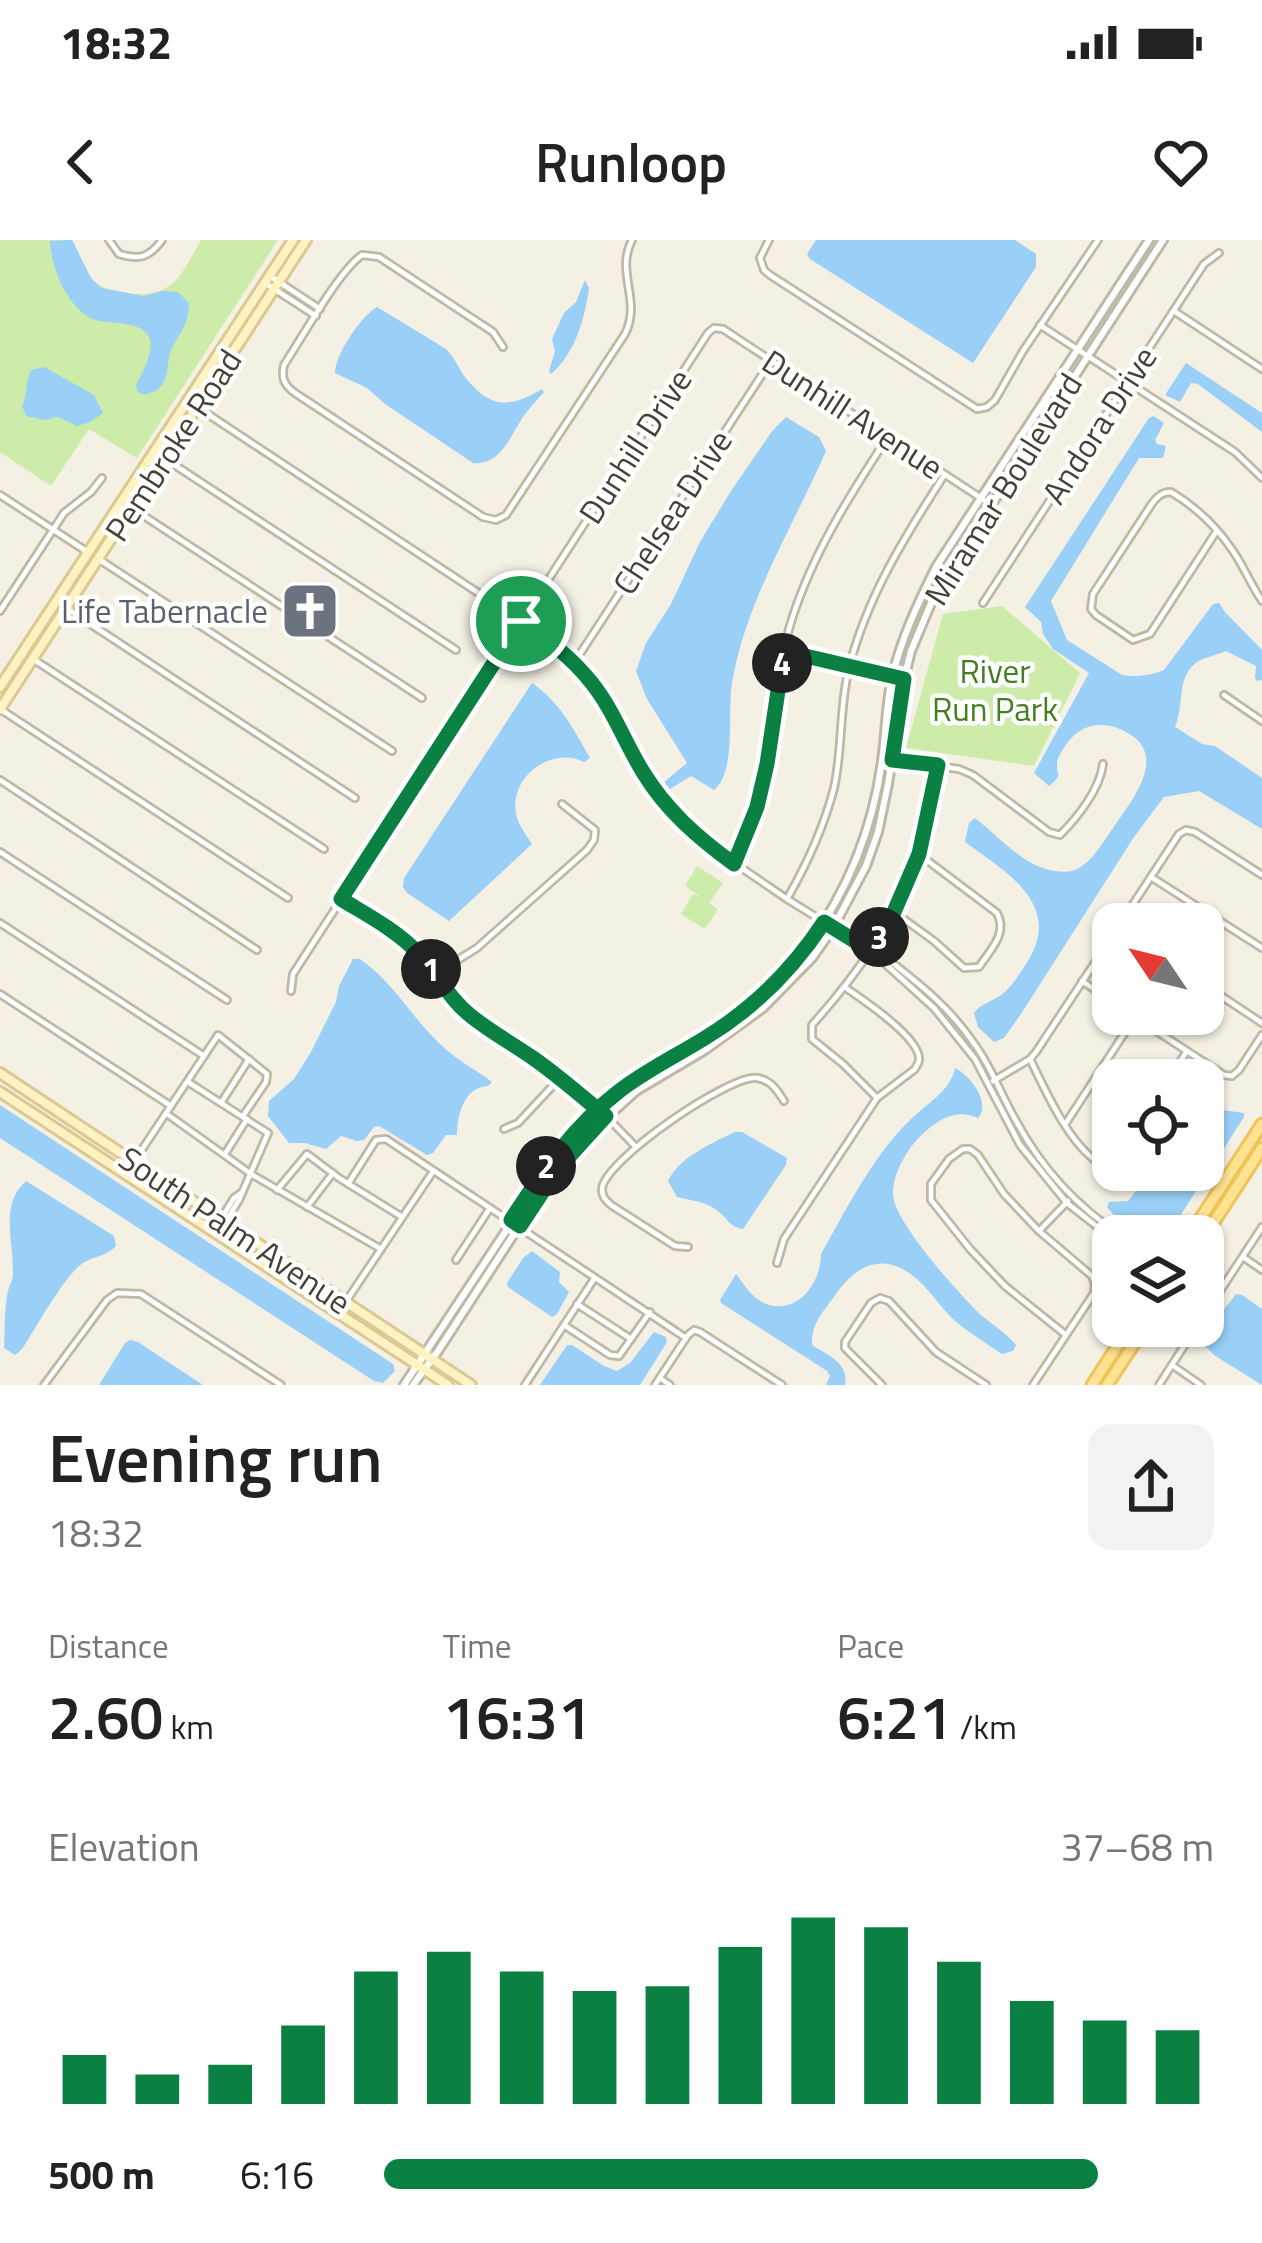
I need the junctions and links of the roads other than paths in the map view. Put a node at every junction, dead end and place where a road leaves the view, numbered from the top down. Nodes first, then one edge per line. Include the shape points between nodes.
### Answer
1 (109, 240) edge
2 (162, 240) edge
3 (293, 240) edge
4 (306, 240) edge
5 (632, 240) edge
6 (769, 240) edge
7 (1149, 240) edge
8 (1163, 240) edge
9 (1093, 243) edge
10 (1219, 253) dead end
11 (272, 282) junction
12 (320, 309) junction
13 (1174, 311) junction
14 (316, 316) junction
15 (1040, 325) junction
16 (714, 328) joint
17 (503, 347) dead end
18 (1078, 350) junction
19 (1087, 356) junction
20 (771, 361) junction
21 (1262, 369) edge
22 (1126, 382) junction
23 (188, 401) junction
24 (197, 408) junction
25 (887, 438) junction
26 (164, 458) junction
27 (945, 475) junction
28 (102, 478) dead end
29 (1262, 478) edge
30 (0, 495) edge
31 (981, 498) junction
32 (990, 504) junction
33 (132, 508) junction
34 (52, 528) junction
35 (1216, 532) junction
36 (88, 552) junction
37 (98, 559) junction
38 (489, 600) dead end
39 (1262, 601) edge
40 (983, 603) dead end
41 (66, 608) junction
42 (0, 611) edge
43 (521, 621) junction
44 (456, 650) dead end
45 (784, 651) junction
46 (33, 659) junction
47 (574, 663) junction
48 (849, 668) junction
49 (892, 676) junction
50 (904, 679) junction
51 (0, 687) edge
52 (1224, 695) dead end
53 (422, 698) dead end
54 (0, 709) edge
55 (1262, 721) edge
56 (392, 751) dead end
57 (892, 760) junction
58 (1103, 764) dead end
59 (938, 765) junction
60 (0, 780) edge
61 (355, 797) dead end
62 (562, 804) dead end
63 (324, 849) dead end
64 (0, 852) edge
65 (919, 854) junction
66 (734, 864) junction
67 (1262, 875) edge
68 (1151, 877) junction
69 (288, 898) dead end
70 (341, 899) junction
71 (787, 899) junction
72 (1134, 903) edge
73 (894, 912) junction
74 (824, 922) junction
75 (0, 923) edge
76 (833, 928) junction
77 (1262, 948) edge
78 (257, 950) dead end
79 (871, 951) junction
80 (1092, 966) edge
81 (435, 974) junction
82 (1082, 981) junction
83 (846, 988) junction
84 (1092, 988) edge
85 (292, 991) dead end
86 (0, 994) edge
87 (1224, 998) edge
88 (227, 1000) dead end
89 (1262, 1023) edge
90 (1120, 1035) edge
91 (1162, 1035) edge
92 (1262, 1035) edge
93 (1187, 1051) junction
94 (204, 1056) junction
95 (249, 1059) junction
96 (1030, 1059) junction
97 (1182, 1059) edge
98 (0, 1073) edge
99 (560, 1078) junction
100 (991, 1081) junction
101 (188, 1082) junction
102 (0, 1092) edge
103 (877, 1098) junction
104 (784, 1101) dead end
105 (221, 1102) junction
106 (598, 1109) junction
107 (169, 1110) junction
108 (606, 1116) junction
109 (245, 1117) junction
110 (1066, 1123) junction
111 (1262, 1124) edge
112 (504, 1129) dead end
113 (636, 1147) junction
114 (1262, 1148) edge
115 (224, 1155) junction
116 (1092, 1158) edge
117 (133, 1163) junction
118 (433, 1172) junction
119 (333, 1173) junction
120 (250, 1174) junction
121 (348, 1184) junction
122 (277, 1190) junction
123 (1070, 1200) junction
124 (490, 1208) junction
125 (306, 1209) junction
126 (1203, 1215) edge
127 (1219, 1215) edge
128 (1092, 1216) edge
129 (402, 1217) junction
130 (224, 1220) junction
131 (511, 1220) junction
132 (1092, 1220) edge
133 (520, 1226) junction
134 (1262, 1227) edge
135 (1040, 1232) junction
136 (215, 1233) junction
137 (688, 1246) dead end
138 (381, 1249) junction
139 (1243, 1257) junction
140 (456, 1260) dead end
141 (777, 1264) dead end
142 (1262, 1270) edge
143 (595, 1277) junction
144 (1224, 1285) edge
145 (345, 1303) junction
146 (577, 1304) junction
147 (650, 1312) junction
148 (564, 1325) junction
149 (1066, 1335) junction
150 (686, 1338) junction
151 (632, 1339) junction
152 (1116, 1347) edge
153 (1132, 1347) edge
154 (1184, 1347) edge
155 (428, 1357) junction
156 (1172, 1365) junction
157 (421, 1367) junction
158 (657, 1382) edge
159 (44, 1385) edge
160 (281, 1385) edge
161 (408, 1385) edge
162 (448, 1385) edge
163 (471, 1385) edge
164 (525, 1385) edge
165 (670, 1385) edge
166 (781, 1385) edge
167 (882, 1385) edge
168 (986, 1385) edge
169 (1034, 1385) edge
170 (1092, 1385) edge
171 (1107, 1385) edge
172 (1159, 1385) edge
173 (1201, 1385) edge

1 - 2 street via 118,254 138,258
3 - 11 main road, Pembroke Road
4 - 11 main road, Pembroke Road
5 - 14 street via 625,254 632,321 496,520 283,381 284,365
6 - 15 street via 761,264 770,275 977,409 995,400
7 - 18 street, Miramar Boulevard
8 - 19 street, Miramar Boulevard
9 - 15 street
10 - 13 street, Andora Drive
11 - 12 street
11 - 14 street
11 - 23 main road, Pembroke Road
11 - 24 main road, Pembroke Road
12 - 14 street
12 - 17 street via 352,262 379,257 493,332
13 - 21 street
13 - 22 street, Andora Drive
15 - 18 street
16 - 20 street, Dunhill Avenue
16 - 43 street, Dunhill Drive
18 - 19 street
18 - 31 street, Miramar Boulevard
19 - 22 street
19 - 32 street, Miramar Boulevard
20 - 25 street, Dunhill Avenue
20 - 47 street, Chelsea Drive
22 - 29 street
22 - 40 street, Andora Drive
23 - 24 street
23 - 36 main road, Pembroke Road
24 - 26 main road, Pembroke Road
24 - 38 street
25 - 27 street, Dunhill Avenue
25 - 45 street via 828,534
26 - 33 main road, Pembroke Road
26 - 44 street
27 - 31 street, Dunhill Avenue
27 - 48 street via 876,589
28 - 34 street
30 - 34 street
31 - 32 street, Dunhill Avenue
31 - 49 street, Miramar Boulevard via 927,586
32 - 50 street, Miramar Boulevard via 937,589
33 - 37 main road, Pembroke Road
33 - 53 street
34 - 36 street
34 - 42 street
35 - 35 street via 1150,634 1131,638 1096,615 1093,594 1158,496 1171,492
35 - 39 street
36 - 37 street
36 - 51 main road, Pembroke Road
37 - 41 main road, Pembroke Road
37 - 56 street
41 - 46 main road, Pembroke Road
41 - 61 street
43 - 47 street
43 - 70 street, Dunhill Drive
45 - 48 street
45 - 66 street via 757,807
46 - 54 main road, Pembroke Road
46 - 63 street
47 - 66 street via 662,800
48 - 49 street
48 - 71 street via 834,788
49 - 50 street
49 - 74 street, Miramar Boulevard via 867,830
50 - 57 street, Miramar Boulevard
52 - 55 street
54 - 69 street
57 - 59 street
57 - 76 street, Miramar Boulevard via 878,832
58 - 59 street via 1060,835 973,775
59 - 65 street
60 - 78 street
62 - 81 street via 595,830 587,850 477,948
64 - 88 street
65 - 73 street
65 - 73 street via 997,913 1002,932 979,967 964,968
66 - 71 street
67 - 68 street via 1186,830
68 - 72 street
68 - 77 street
70 - 81 street via 416,951
70 - 85 street, Dunhill Drive via 293,974
71 - 74 street
73 - 79 street
74 - 76 street
74 - 106 street, Miramar Boulevard via 753,1004
75 - 94 street
76 - 79 street
76 - 108 street, Miramar Boulevard via 763,1008
79 - 83 street
79 - 100 street via 934,1008
80 - 82 street
81 - 99 street via 470,1015
82 - 84 street
82 - 96 street
83 - 103 street via 812,1025 812,1040
83 - 103 street via 918,1052 915,1069
86 - 107 street
87 - 89 street
90 - 110 street
91 - 93 street
92 - 93 street via 1232,1076
93 - 97 street
94 - 95 street via 218,1035
94 - 101 street
95 - 105 street
95 - 109 street via 267,1074
96 - 100 street
96 - 110 street
98 - 117 main road, South Palm Avenue
99 - 106 street
99 - 112 street
100 - 123 street via 1020,1145
101 - 105 street
101 - 107 street
102 - 136 main road, South Palm Avenue
103 - 141 street via 784,1238
104 - 113 street via 766,1081 744,1078
105 - 109 street
106 - 108 street
106 - 131 street, Miramar Boulevard
107 - 115 street
107 - 117 street
108 - 113 street
108 - 133 street, Miramar Boulevard
109 - 115 street
109 - 120 street via 268,1136
110 - 116 street
111 - 126 main road
113 - 137 street via 604,1182 604,1198 675,1246
114 - 127 main road
115 - 120 street
117 - 130 main road, South Palm Avenue
118 - 121 street via 381,1138
118 - 124 street
118 - 129 street
119 - 121 street
119 - 122 street via 307,1154
119 - 125 street
120 - 122 street
120 - 130 street
121 - 129 street
122 - 125 street
123 - 128 street
123 - 132 street
123 - 135 street
124 - 131 street
124 - 140 street
125 - 138 street
129 - 138 street
130 - 136 street
130 - 145 main road, South Palm Avenue
131 - 133 street
131 - 155 street, Miramar Boulevard
133 - 143 street
133 - 155 street, Miramar Boulevard
134 - 139 street
135 - 149 street via 1095,1284
135 - 149 street via 970,1149 949,1159 931,1184 931,1200 970,1249
136 - 157 main road, South Palm Avenue
138 - 145 street
139 - 142 street
139 - 144 street
143 - 146 street
143 - 147 street
145 - 155 main road, South Palm Avenue
146 - 148 street
146 - 151 street
147 - 150 street
147 - 151 street
148 - 151 street via 615,1356
148 - 164 street
149 - 169 street
150 - 158 street
150 - 166 street via 700,1332
152 - 170 main road
153 - 171 main road
154 - 156 street
155 - 157 street
155 - 163 main road, South Palm Avenue
156 - 172 street
156 - 173 street
157 - 161 street
157 - 162 main road, South Palm Avenue
158 - 165 street
159 - 160 street via 117,1293 141,1294
167 - 168 street via 844,1342 880,1298 936,1352

